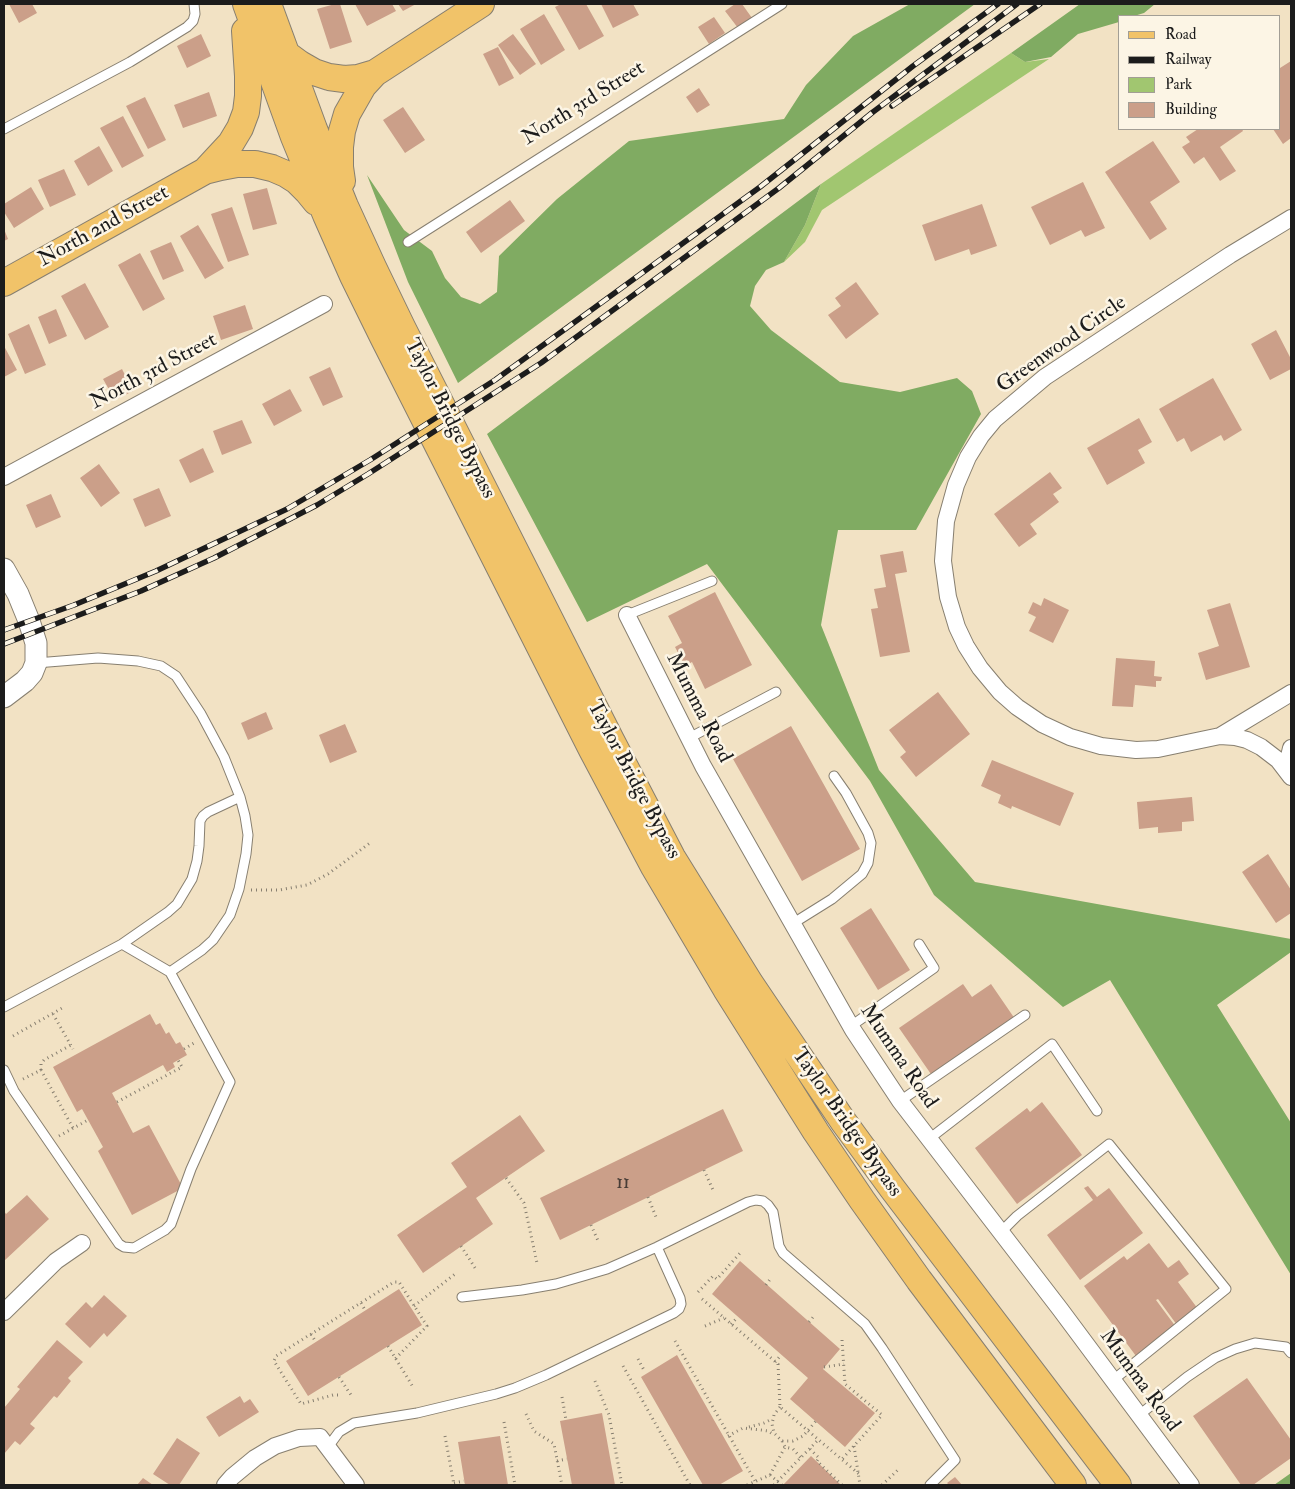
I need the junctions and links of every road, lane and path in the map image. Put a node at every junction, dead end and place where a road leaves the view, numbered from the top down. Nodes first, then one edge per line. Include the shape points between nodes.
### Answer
1 (194, 4) edge
2 (244, 4) edge
3 (268, 4) edge
4 (481, 4) edge
5 (782, 4) edge
6 (285, 53) junction
7 (375, 74) junction
8 (4, 129) edge
9 (205, 171) junction
10 (336, 210) junction
11 (1291, 218) edge
12 (408, 242) dead end
13 (4, 282) edge
14 (324, 304) dead end
15 (4, 477) edge
16 (4, 569) edge
17 (712, 581) dead end
18 (627, 615) joint
19 (36, 663) junction
20 (776, 692) dead end
21 (1291, 693) edge
22 (4, 697) edge
23 (1220, 736) junction
24 (689, 738) junction
25 (1291, 748) edge
26 (1289, 773) edge
27 (834, 776) dead end
28 (240, 798) junction
29 (370, 843) dead end
30 (250, 890) dead end
31 (792, 924) junction
32 (122, 944) junction
33 (919, 944) dead end
34 (170, 972) junction
35 (4, 1007) edge
36 (64, 1008) dead end
37 (53, 1014) junction
38 (1024, 1015) dead end
39 (851, 1026) junction
40 (13, 1036) dead end
41 (198, 1041) dead end
42 (184, 1049) dead end
43 (178, 1060) dead end
44 (4, 1070) edge
45 (41, 1070) junction
46 (23, 1080) dead end
47 (900, 1101) junction
48 (117, 1102) dead end
49 (1097, 1111) dead end
50 (88, 1120) dead end
51 (73, 1128) junction
52 (56, 1137) dead end
53 (928, 1139) junction
54 (704, 1170) dead end
55 (506, 1178) dead end
56 (713, 1190) dead end
57 (648, 1197) dead end
58 (656, 1217) dead end
59 (591, 1225) dead end
60 (1001, 1232) junction
61 (82, 1242) dead end
62 (599, 1243) dead end
63 (461, 1246) dead end
64 (657, 1247) junction
65 (741, 1252) dead end
66 (537, 1263) dead end
67 (477, 1271) dead end
68 (456, 1274) dead end
69 (772, 1278) dead end
70 (766, 1285) dead end
71 (698, 1292) dead end
72 (462, 1297) dead end
73 (702, 1299) dead end
74 (361, 1303) junction
75 (414, 1306) junction
76 (365, 1310) dead end
77 (4, 1312) edge
78 (738, 1316) dead end
79 (814, 1316) dead end
80 (724, 1318) junction
81 (809, 1322) dead end
82 (732, 1324) junction
83 (705, 1326) dead end
84 (311, 1334) junction
85 (842, 1340) dead end
86 (675, 1341) dead end
87 (316, 1342) dead end
88 (388, 1346) dead end
89 (1291, 1353) edge
90 (781, 1355) dead end
91 (396, 1359) junction
92 (638, 1359) dead end
93 (775, 1362) junction
94 (844, 1364) junction
95 (622, 1366) dead end
96 (824, 1368) dead end
97 (645, 1372) dead end
98 (339, 1377) dead end
99 (594, 1381) dead end
100 (1112, 1381) junction
101 (413, 1387) dead end
102 (338, 1395) dead end
103 (351, 1395) dead end
104 (562, 1396) dead end
105 (780, 1407) junction
106 (526, 1414) dead end
107 (1138, 1416) junction
108 (772, 1419) junction
109 (566, 1420) dead end
110 (816, 1421) dead end
111 (504, 1422) dead end
112 (743, 1428) junction
113 (808, 1430) junction
114 (445, 1436) dead end
115 (728, 1436) junction
116 (778, 1438) junction
117 (819, 1439) junction
118 (795, 1440) junction
119 (782, 1441) junction
120 (785, 1446) junction
121 (854, 1446) junction
122 (328, 1447) junction
123 (793, 1449) junction
124 (810, 1449) junction
125 (615, 1451) junction
126 (609, 1452) dead end
127 (567, 1458) dead end
128 (801, 1458) junction
129 (842, 1459) junction
130 (557, 1461) junction
131 (900, 1468) dead end
132 (859, 1474) junction
133 (770, 1475) junction
134 (464, 1481) dead end
135 (755, 1481) junction
136 (778, 1482) junction
137 (454, 1484) edge
138 (224, 1485) edge
139 (356, 1485) edge
140 (515, 1485) edge
141 (562, 1485) edge
142 (622, 1485) edge
143 (690, 1485) edge
144 (747, 1485) edge
145 (774, 1485) edge
146 (782, 1485) edge
147 (842, 1485) edge
148 (860, 1485) edge
149 (882, 1485) edge
150 (930, 1485) edge
151 (1073, 1485) edge
152 (1118, 1485) edge
153 (1190, 1485) edge

1 - 8 lane via 194,21 187,27 130,62
2 - 9 main road via 248,76 246,112 231,143
2 - 10 main road, Taylor Bridge Bypass via 294,137
3 - 6 main road, Taylor Bridge Bypass
4 - 7 main road
5 - 12 lane, North 3rd Street
6 - 7 main road via 314,72 329,77 344,79
6 - 10 main road, Taylor Bridge Bypass via 314,129
7 - 10 main road via 354,100 342,131
9 - 10 main road via 237,164 272,168 297,181
9 - 13 main road, North 2nd Street
10 - 151 main road, Taylor Bridge Bypass via 383,337 649,859 771,1061 862,1200
10 - 152 main road, Taylor Bridge Bypass via 402,327 611,740 672,857 706,914 892,1188
11 - 23 street, Greenwood Circle via 1091,346 1045,377 1008,408 980,436 968,457 946,521 944,575 957,627 980,668 1017,707 1070,737 1111,748 1158,749
14 - 15 street, North 3rd Street
16 - 19 street via 33,633
17 - 18 lane
18 - 24 street, Mumma Road
19 - 22 street via 25,682
19 - 28 lane via 98,658 161,666 176,676 201,714
20 - 24 lane
21 - 23 street
23 - 26 street, Greenwood Circle via 1247,740 1261,747
24 - 31 street, Mumma Road
25 - 26 street
27 - 31 lane via 868,833 871,843 868,863 862,874 832,899
28 - 32 lane via 202,816 197,861 185,893 168,912
28 - 34 lane via 248,836 236,901 213,940
29 - 30 path via 307,885 279,890
31 - 39 street, Mumma Road
32 - 34 lane
32 - 35 lane
33 - 39 lane via 934,968
34 - 44 lane via 230,1082 191,1169 171,1224 140,1246 124,1247 114,1239 19,1098
36 - 37 path
37 - 40 path
37 - 45 path via 72,1047 44,1060
38 - 47 lane
39 - 47 street, Mumma Road
41 - 42 path
43 - 48 path via 182,1067
45 - 46 path
45 - 51 path
47 - 53 street, Mumma Road
49 - 53 lane via 1052,1044
50 - 51 path
51 - 52 path
53 - 60 street, Mumma Road
54 - 56 path
55 - 66 path via 524,1203
57 - 58 path
59 - 62 path
60 - 100 street, Mumma Road
60 - 100 lane via 1109,1144 1226,1288
61 - 77 street
63 - 67 path
64 - 72 lane via 607,1269 556,1284
64 - 122 lane via 680,1298 681,1304 674,1313 509,1390 417,1413 354,1423 339,1432
64 - 150 lane via 748,1202 756,1200 768,1205 773,1212 783,1253 865,1324 955,1460
65 - 71 path via 717,1279 713,1276
68 - 75 path
69 - 70 path
73 - 80 path
74 - 75 path via 399,1282
74 - 76 path
74 - 84 path
75 - 91 path via 426,1326
78 - 82 path
79 - 81 path
80 - 82 path
80 - 83 path
82 - 93 path
84 - 87 path
84 - 102 path via 276,1356 274,1361 301,1404
85 - 94 path
86 - 115 path
88 - 91 path
89 - 107 lane via 1286,1347 1255,1344 1235,1349 1215,1358
90 - 93 path
91 - 101 path
92 - 97 path
93 - 105 path via 778,1364
94 - 96 path
94 - 121 path via 846,1386 882,1414
95 - 143 path
98 - 103 path
99 - 125 path via 609,1415
100 - 107 street, Mumma Road
104 - 109 path
105 - 108 path
105 - 113 path
106 - 130 path via 534,1431 554,1444
107 - 153 street, Mumma Road
108 - 112 path
108 - 116 path
110 - 113 path
111 - 140 path
112 - 115 path
112 - 116 path via 768,1432
113 - 117 path
113 - 118 path
114 - 137 path
115 - 135 path
116 - 119 path
117 - 124 path
117 - 129 path
118 - 119 path
118 - 123 path
119 - 120 path
120 - 123 path
120 - 133 path
121 - 129 path
121 - 132 path
122 - 138 street via 320,1438 299,1438 275,1446 255,1458
122 - 139 street
123 - 128 path
124 - 128 path
124 - 147 path via 819,1458 817,1461
125 - 126 path
125 - 142 path
127 - 130 path
128 - 136 path
129 - 132 path
130 - 141 path
131 - 149 path
132 - 148 path
133 - 135 path
133 - 136 path
134 - 137 path
135 - 144 path
136 - 145 path
136 - 146 path

